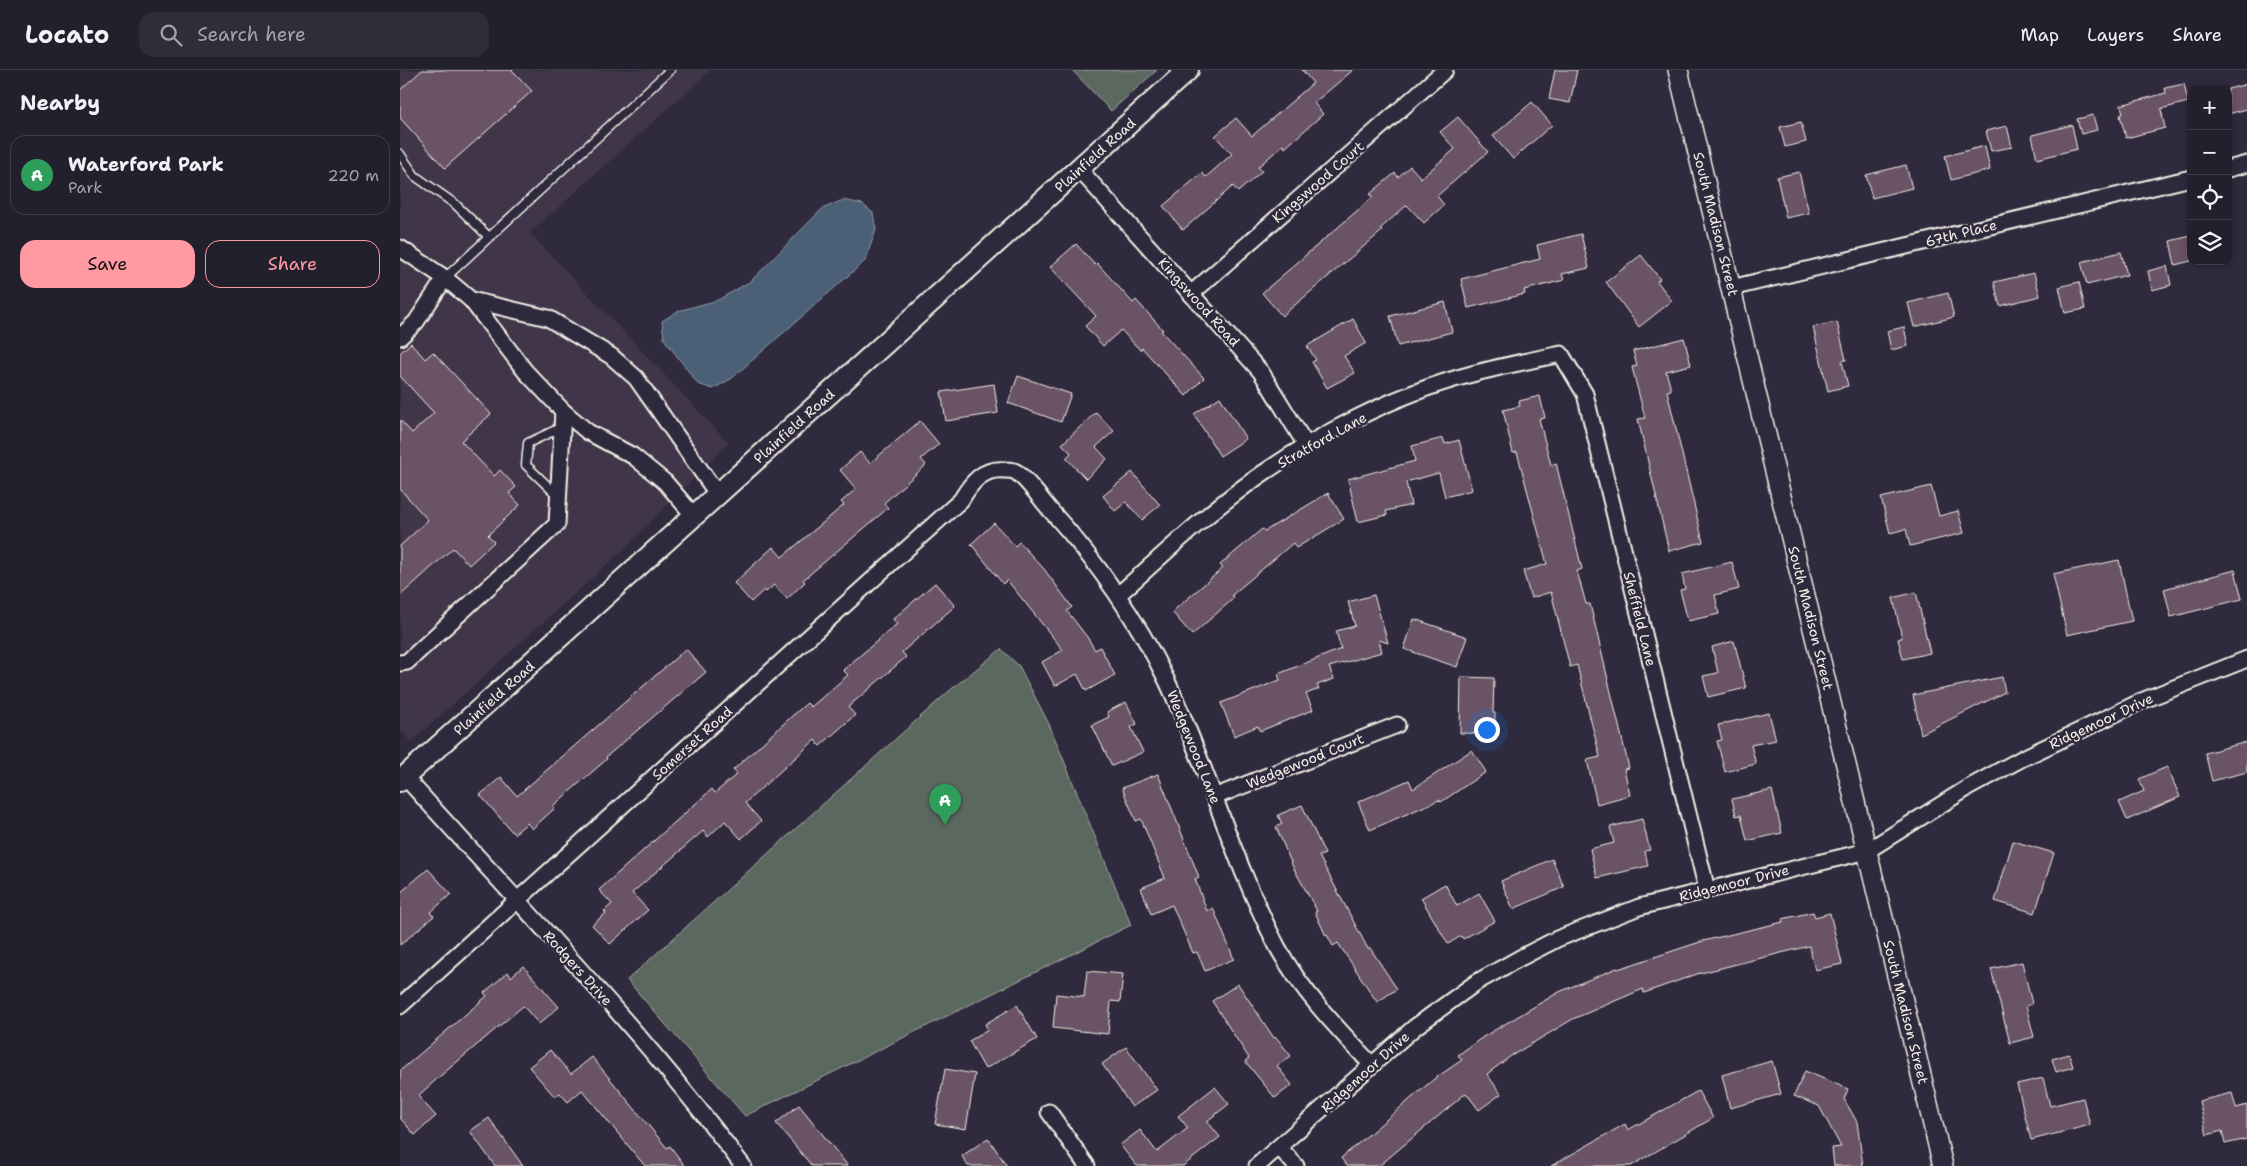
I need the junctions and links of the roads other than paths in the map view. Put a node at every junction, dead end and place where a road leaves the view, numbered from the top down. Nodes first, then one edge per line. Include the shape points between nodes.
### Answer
1 (1188, 70) edge
2 (1446, 70) edge
3 (1678, 70) edge
4 (667, 71) edge
5 (400, 154) edge
6 (2247, 164) edge
7 (2232, 168) edge
8 (1079, 169) junction
9 (2187, 179) edge
10 (489, 237) junction
11 (400, 248) edge
12 (445, 278) junction
13 (1731, 288) junction
14 (1191, 294) junction
15 (472, 300) junction
16 (400, 337) edge
17 (1562, 354) joint
18 (563, 419) junction
19 (1306, 445) junction
20 (979, 476) joint
21 (718, 495) junction
22 (559, 496) junction
23 (694, 516) junction
24 (1118, 595) junction
25 (2247, 659) edge
26 (400, 663) edge
27 (1397, 725) dead end
28 (402, 779) edge
29 (1214, 797) junction
30 (1867, 850) junction
31 (1707, 890) junction
32 (517, 901) junction
33 (400, 1006) edge
34 (1372, 1065) junction
35 (1049, 1112) dead end
36 (1280, 1148) junction
37 (743, 1166) edge
38 (1087, 1166) edge
39 (1257, 1166) edge
40 (1296, 1166) edge
41 (1943, 1166) edge

1 - 8 main road, Plainfield Road
2 - 14 street, Kingswood Court
3 - 13 street, South Madison Street
4 - 10 lane
5 - 10 lane via 415,176 454,204
6 - 7 street
8 - 14 street, Kingswood Road
8 - 21 main road, Plainfield Road
9 - 13 street, 67th Place
10 - 12 lane
11 - 12 street
12 - 15 street
12 - 16 street via 416,322
13 - 30 street, South Madison Street
14 - 19 street, Kingswood Road via 1261,372
15 - 18 street
15 - 21 street via 548,318 611,356 636,378
17 - 19 street, Stratford Lane via 1472,374 1421,391 1368,413
17 - 31 street, Sheffield Lane via 1585,394
18 - 22 street
18 - 22 lane via 528,443 526,465
18 - 23 street via 633,456 665,482
19 - 24 street, Stratford Lane via 1217,508
20 - 24 street, Wedgewood Lane via 997,469 1016,471 1073,536
20 - 32 street, Somerset Road via 961,500
21 - 23 main road, Plainfield Road
22 - 26 street via 557,524 407,662
23 - 28 main road, Plainfield Road
24 - 29 street, Wedgewood Lane via 1166,681
25 - 30 street, Ridgemoor Drive via 2144,700 2030,755 1957,794
27 - 29 street, Wedgewood Court
28 - 32 street, Rodgers Drive
29 - 34 street, Wedgewood Lane via 1259,909 1279,949 1310,996
30 - 31 street, Ridgemoor Drive
30 - 41 street, South Madison Street
31 - 34 street, Ridgemoor Drive via 1599,921 1520,958 1445,1004
32 - 33 street, Somerset Road
32 - 37 street, Rodgers Drive via 672,1075
34 - 36 street, Ridgemoor Drive
35 - 38 street
36 - 39 street, Ridgemoor Drive
36 - 40 street

